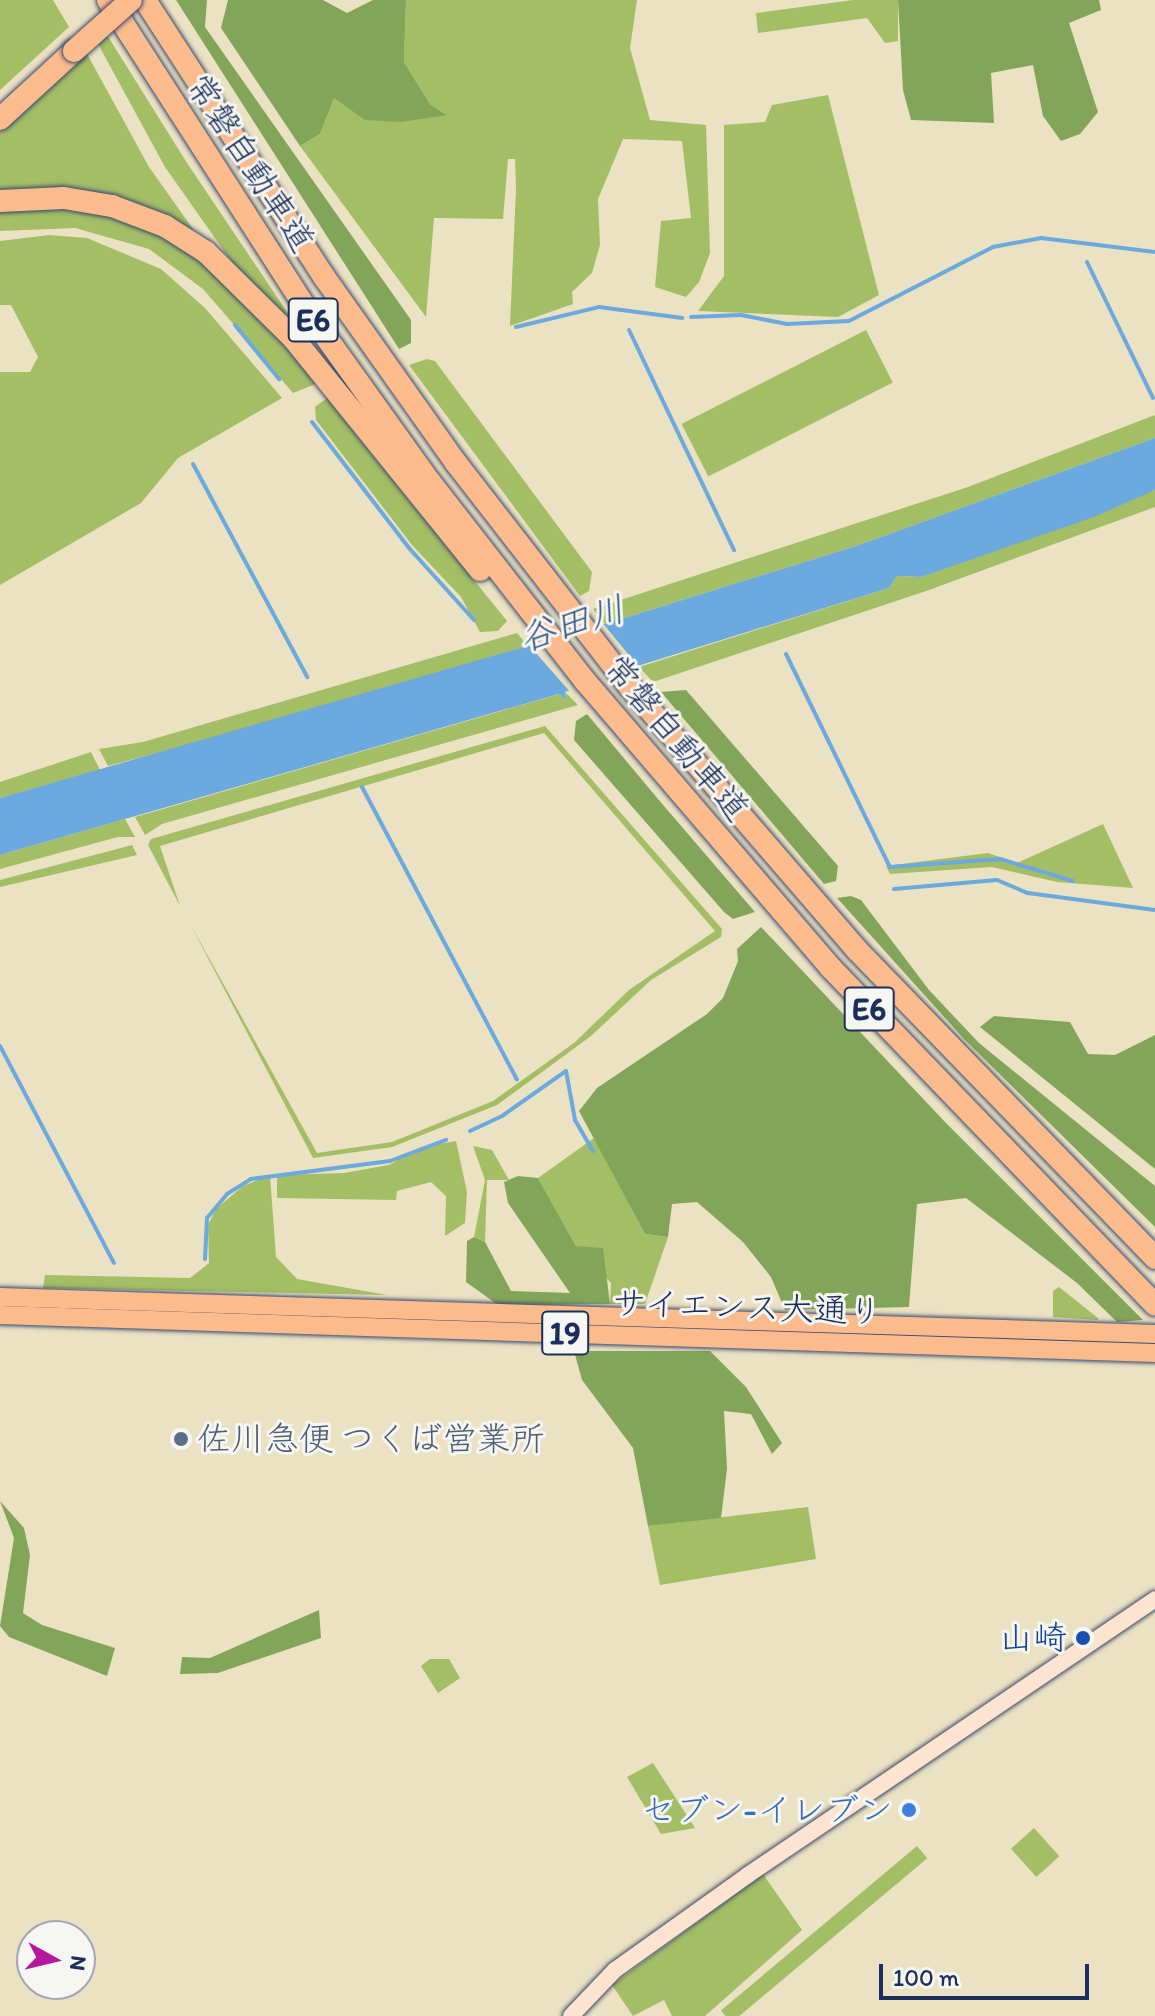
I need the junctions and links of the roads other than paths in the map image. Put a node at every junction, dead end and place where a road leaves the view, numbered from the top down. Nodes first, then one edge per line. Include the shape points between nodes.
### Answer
1 (108, 0) edge
2 (131, 0) edge
3 (145, 0) edge
4 (162, 0) edge
5 (71, 45) junction
6 (0, 100) edge
7 (0, 119) edge
8 (0, 201) edge
9 (325, 278) junction
10 (534, 627) junction
11 (1155, 1258) edge
12 (0, 1297) edge
13 (1155, 1305) edge
14 (0, 1315) edge
15 (1155, 1334) edge
16 (1155, 1353) edge
17 (1155, 1599) edge
18 (571, 2016) edge

1 - 5 highway
1 - 10 highway, 常磐自動車道 / E6 via 311,316
2 - 5 highway, bridge
3 - 9 highway, 常磐自動車道 / E6
4 - 9 highway
5 - 6 highway
5 - 7 highway
8 - 10 highway via 45,197 112,206 165,226 206,252 293,338
9 - 11 highway, 常磐自動車道 / E6 via 456,463 630,687 857,950
10 - 13 highway, 常磐自動車道 / E6 via 831,968
12 - 15 main road, サイエンス大通り / 19
14 - 16 main road, サイエンス大通り / 19
17 - 18 main road via 615,1970

